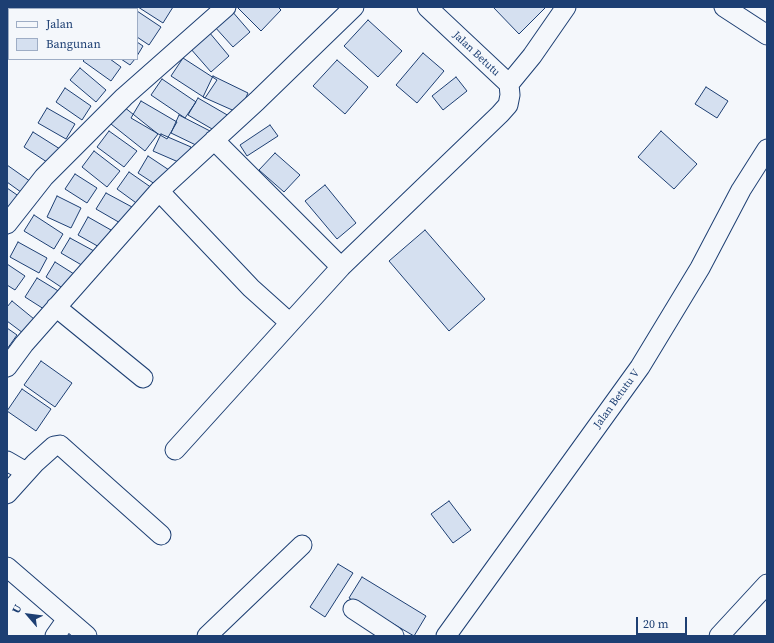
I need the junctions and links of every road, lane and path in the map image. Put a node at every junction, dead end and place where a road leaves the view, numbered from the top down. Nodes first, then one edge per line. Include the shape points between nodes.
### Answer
1 (226, 7) edge
2 (354, 7) edge
3 (427, 7) edge
4 (566, 7) edge
5 (724, 7) edge
6 (767, 35) edge
7 (509, 84) junction
8 (214, 140) junction
9 (767, 149) edge
10 (159, 191) junction
11 (7, 224) edge
12 (341, 267) junction
13 (56, 307) junction
14 (290, 323) junction
15 (7, 367) edge
16 (143, 378) dead end
17 (175, 450) dead end
18 (7, 461) edge
19 (26, 472) junction
20 (7, 494) edge
21 (161, 535) dead end
22 (302, 544) dead end
23 (7, 567) edge
24 (767, 584) edge
25 (353, 610) dead end
26 (67, 619) junction
27 (55, 636) edge
28 (87, 636) edge
29 (207, 636) edge
30 (394, 636) edge
31 (446, 636) edge
32 (719, 636) edge

1 - 11 street via 124,97 44,177
2 - 8 street
3 - 7 street, Jalan Betutu
4 - 7 street, Jalan Betutu
5 - 6 street
7 - 12 street via 508,104 500,114
8 - 10 street
8 - 12 street
9 - 31 street, Jalan Betutu V via 741,190 700,268 640,367
10 - 13 street
10 - 14 street via 252,288
12 - 14 street
13 - 15 street
13 - 16 street
14 - 17 street
18 - 19 street
19 - 20 street
19 - 21 street via 54,446 60,445
22 - 29 street
23 - 26 street
24 - 32 street
25 - 30 street
26 - 27 street
26 - 28 street

